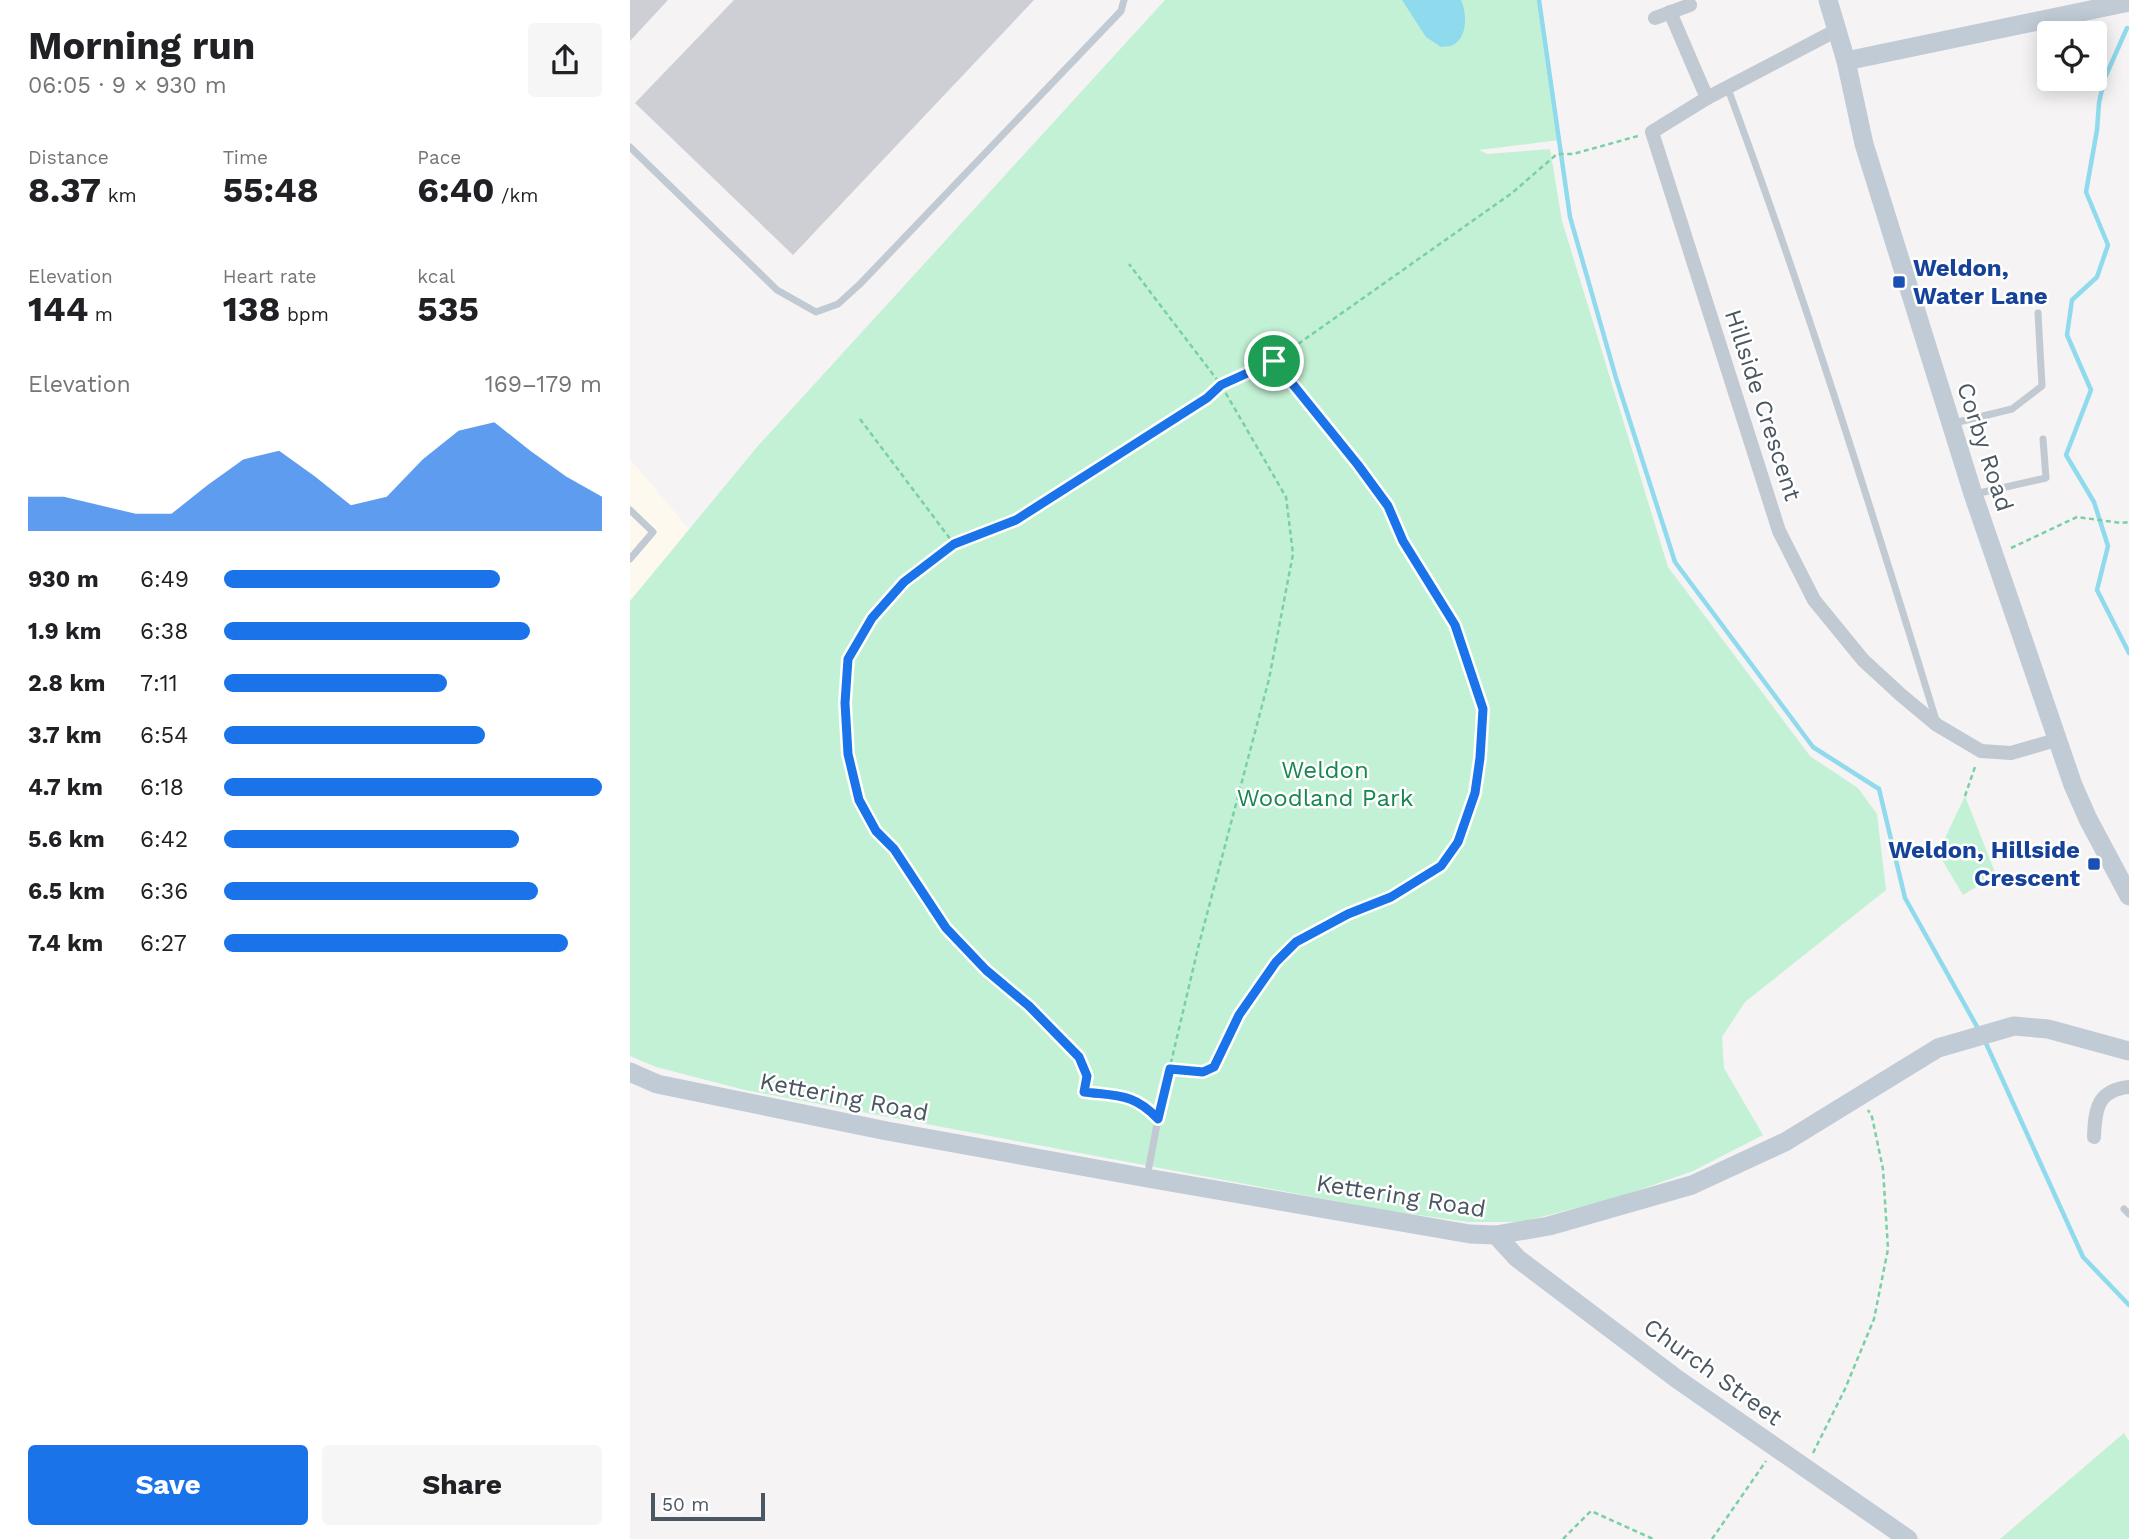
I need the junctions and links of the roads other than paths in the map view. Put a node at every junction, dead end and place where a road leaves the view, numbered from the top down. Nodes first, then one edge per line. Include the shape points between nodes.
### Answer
1 (1124, 0) edge
2 (1828, 0) edge
3 (2129, 2) edge
4 (1690, 5) dead end
5 (1670, 12) junction
6 (1655, 18) dead end
7 (1837, 30) junction
8 (1846, 61) junction
9 (1728, 89) junction
10 (1707, 98) junction
11 (630, 147) edge
12 (2038, 313) dead end
13 (1951, 424) junction
14 (2043, 439) dead end
15 (1973, 494) junction
16 (630, 510) edge
17 (630, 559) edge
18 (1937, 725) junction
19 (2056, 740) junction
20 (2129, 896) edge
21 (2129, 1051) edge
22 (630, 1072) edge
23 (2129, 1087) edge
24 (1084, 1092) road end
25 (2094, 1137) dead end
26 (1147, 1178) junction
27 (1496, 1235) junction
28 (1908, 1539) edge

1 - 11 lane via 1121,11 860,284 838,303 816,312 776,290
2 - 7 street, Corby Road
3 - 8 street
4 - 5 street
5 - 6 street
5 - 10 street
7 - 8 street, Corby Road
7 - 9 street
8 - 13 street, Corby Road via 1864,144
9 - 10 street
9 - 18 lane via 1768,198
10 - 18 street, Hillside Crescent via 1652,132 1779,531 1814,600 1863,660
12 - 13 lane via 2042,386 2012,409
13 - 15 street, Corby Road
14 - 15 lane via 2046,478
15 - 19 street, Corby Road
16 - 17 lane via 653,532
18 - 19 street, Hillside Crescent via 1981,751 2011,753
19 - 20 street, Corby Road via 2088,819
21 - 27 street, Kettering Road via 2048,1029 2014,1026 1938,1048 1785,1142 1692,1185 1561,1223
22 - 26 street, Kettering Road via 657,1084 730,1100
23 - 25 street via 2118,1088 2098,1104
24 - 26 lane via 1125,1097 1144,1104 1158,1119
26 - 27 street, Kettering Road
27 - 28 street, Church Street via 1517,1258 1677,1379

